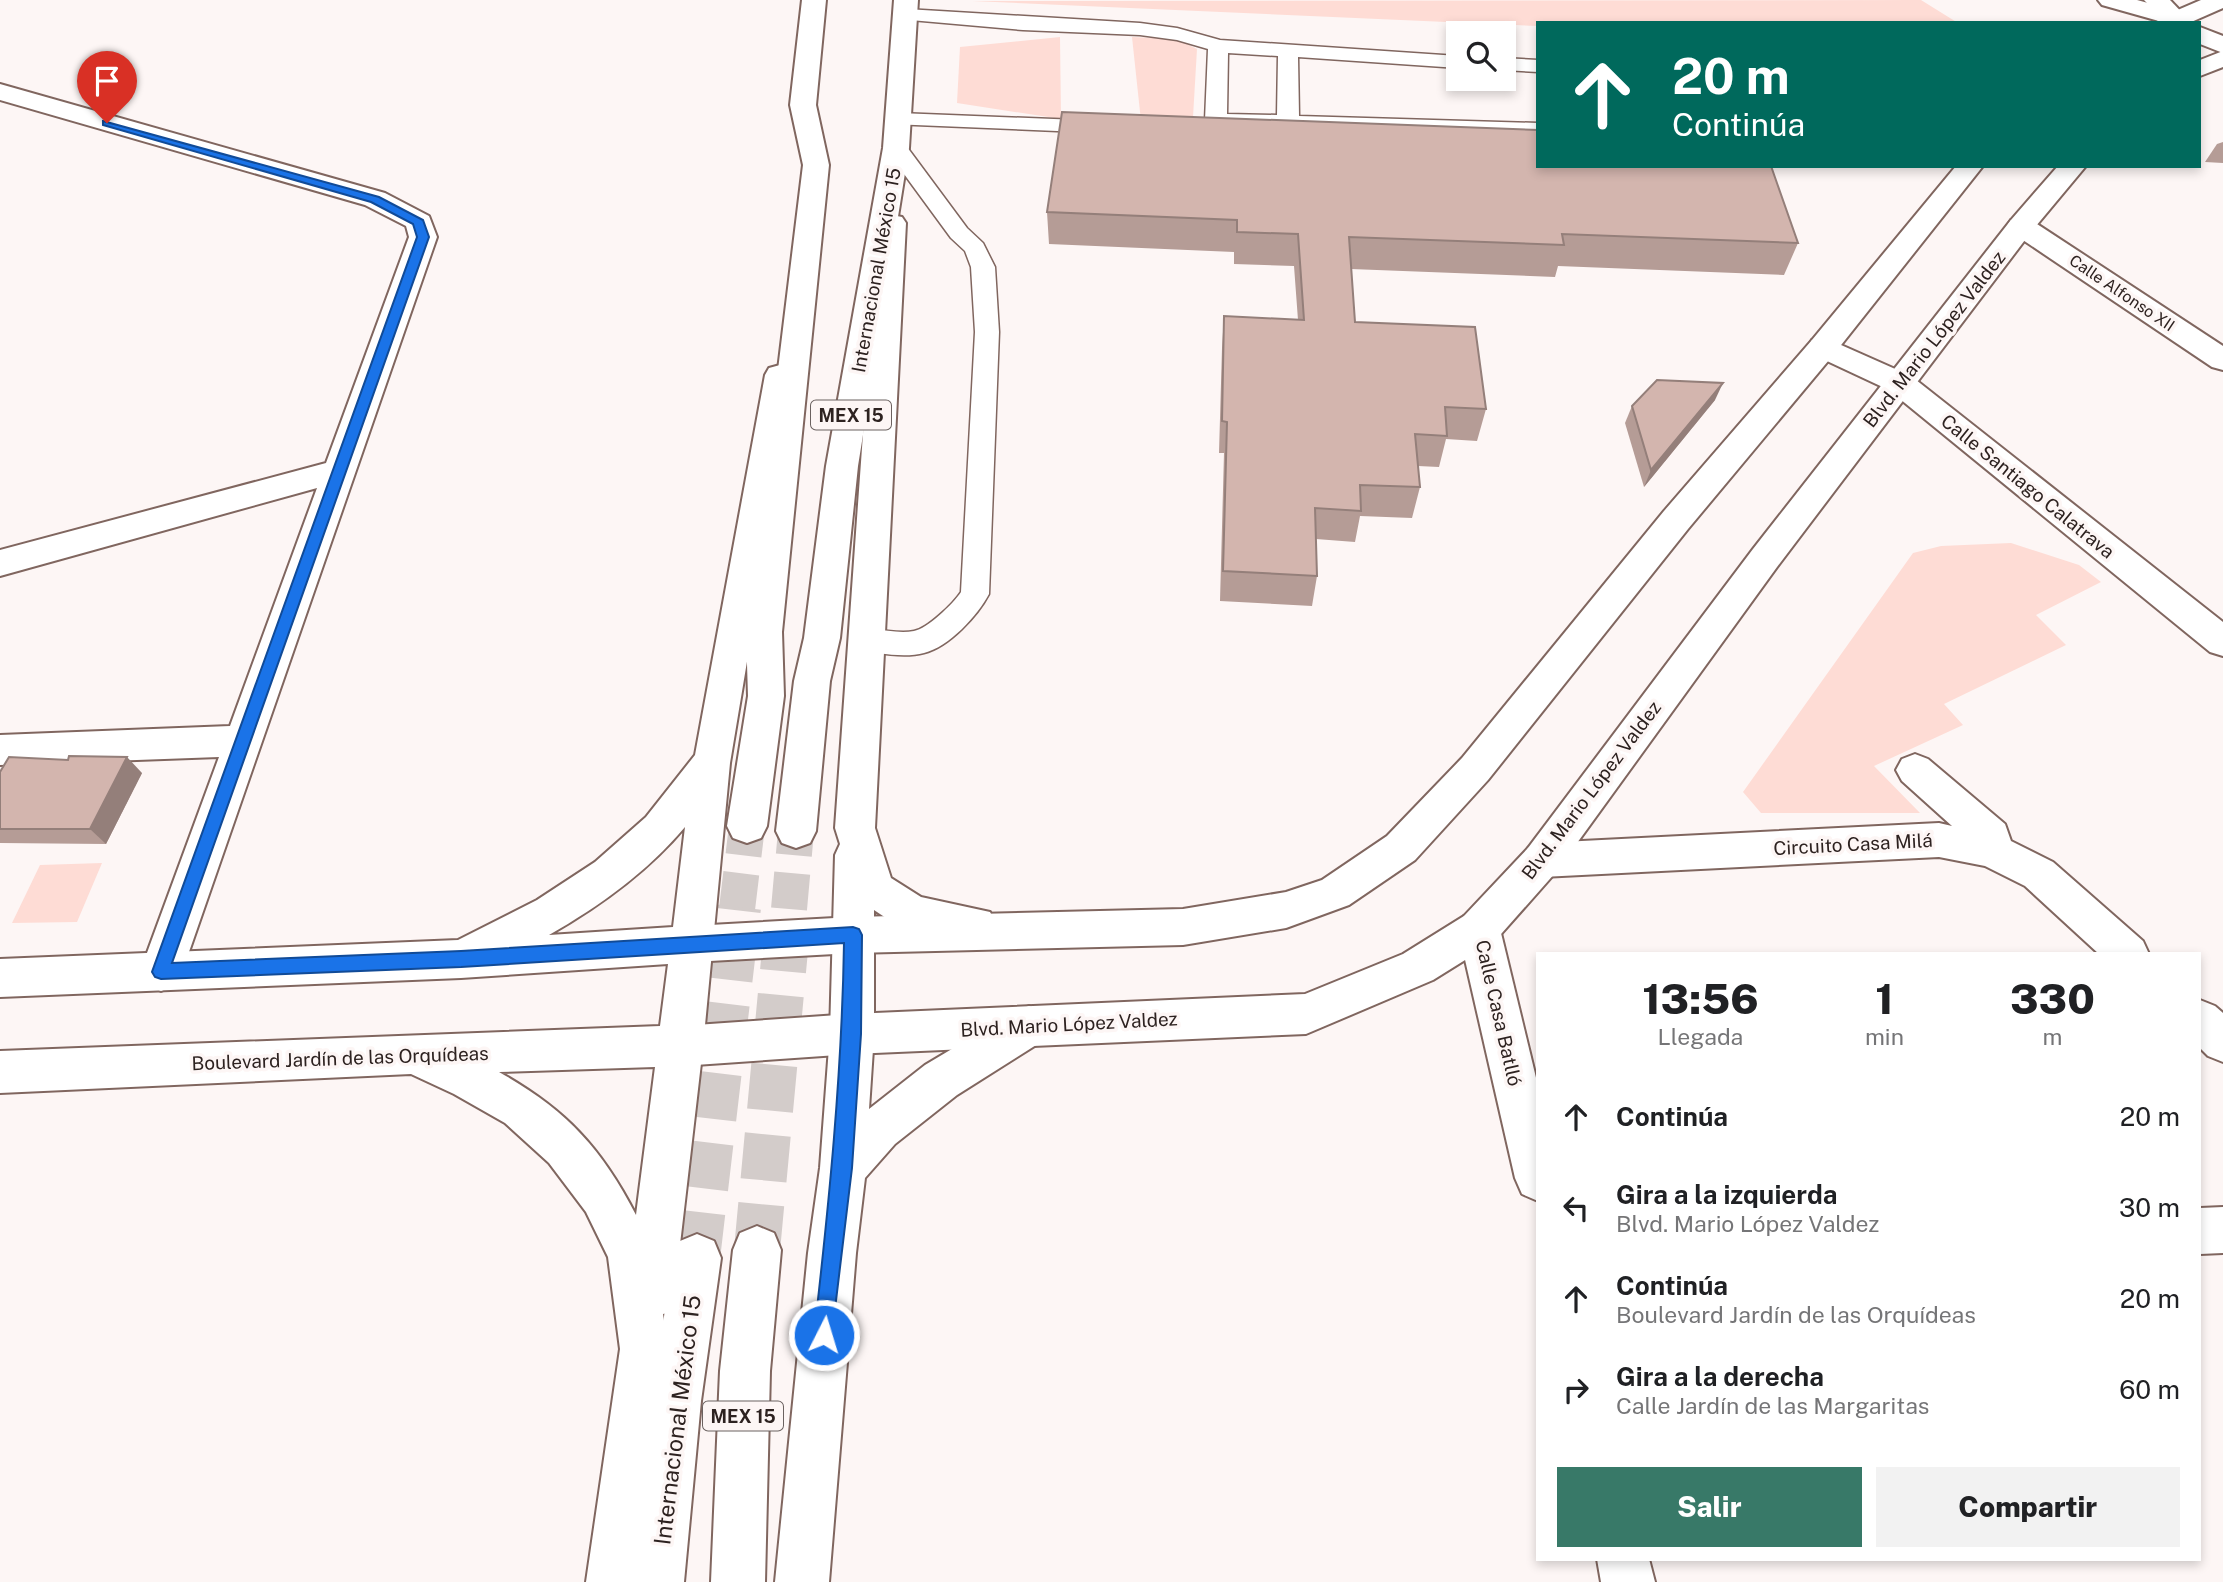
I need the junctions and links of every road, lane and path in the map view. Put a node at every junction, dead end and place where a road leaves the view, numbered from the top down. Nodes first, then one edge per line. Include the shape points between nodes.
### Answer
1 (814, 0) edge
2 (2110, 0) edge
3 (2221, 0) edge
4 (906, 8) edge
5 (2170, 16) edge
6 (2201, 35) edge
7 (1218, 46) junction
8 (2223, 46) edge
9 (1288, 52) junction
10 (2223, 58) edge
11 (1446, 61) edge
12 (1516, 65) edge
13 (1536, 66) edge
14 (2201, 69) edge
15 (0, 92) edge
16 (1216, 120) junction
17 (1288, 120) junction
18 (1194, 124) edge
19 (1128, 127) edge
20 (1536, 128) edge
21 (897, 134) junction
22 (1968, 168) edge
23 (2071, 168) edge
24 (814, 180) junction
25 (2021, 226) junction
26 (1823, 347) junction
27 (2223, 360) edge
28 (1900, 383) junction
29 (341, 470) junction
30 (0, 563) edge
31 (867, 640) junction
32 (2223, 642) edge
33 (244, 741) junction
34 (0, 750) edge
35 (713, 759) junction
36 (1915, 770) dead end
37 (747, 826) tunnel mouth
38 (855, 828) junction
39 (796, 831) tunnel mouth
40 (1992, 851) junction
41 (1542, 860) junction
42 (1479, 929) junction
43 (1013, 931) junction
44 (853, 935) junction
45 (692, 944) junction
46 (2126, 952) edge
47 (461, 959) junction
48 (161, 972) junction
49 (0, 978) edge
50 (2201, 1021) edge
51 (1029, 1026) junction
52 (852, 1034) junction
53 (2223, 1042) edge
54 (681, 1046) junction
55 (414, 1054) junction
56 (0, 1072) edge
57 (843, 1168) junction
58 (1536, 1170) edge
59 (2223, 1230) edge
60 (2201, 1231) edge
61 (757, 1250) tunnel mouth
62 (697, 1258) tunnel mouth
63 (643, 1349) junction
64 (1623, 1561) edge
65 (613, 1582) edge
66 (657, 1582) edge
67 (738, 1582) edge
68 (802, 1582) edge
69 (1628, 1582) edge

1 - 24 street, MEX 15 via 803,105 816,165
2 - 5 street
3 - 5 street
4 - 7 lane via 1065,27 1184,33
4 - 21 street, Internacional México 15 / MEX 15
6 - 8 street
7 - 9 lane
7 - 16 lane
9 - 11 lane
9 - 17 lane
10 - 14 street
12 - 13 lane
15 - 29 street via 375,199 419,222 423,237
16 - 17 lane
16 - 18 lane
17 - 20 lane
19 - 21 lane
21 - 31 street
21 - 31 lane via 959,233 975,248 983,267 987,323 979,533 975,594 962,613 922,643
21 - 39 street, Internacional México 15 / MEX 15 via 842,466
22 - 26 street
23 - 25 street, Blvd. Mario López Valdez
24 - 35 street
24 - 37 street, MEX 15 via 764,632 766,696
25 - 27 street, Calle Alfonso XII
25 - 28 street, Blvd. Mario López Valdez
26 - 28 street, Calle Santiago Calatrava
26 - 43 street via 1475,769 1401,848 1335,893 1286,909 1183,927
28 - 32 street, Calle Santiago Calatrava
28 - 41 street, Blvd. Mario López Valdez
29 - 30 street
29 - 33 street
31 - 38 street
33 - 34 street
33 - 48 street
35 - 45 street
35 - 47 street via 681,805 594,885 553,914
36 - 40 street via 1991,836
38 - 43 street via 875,889 912,913
38 - 44 street
40 - 41 street, Circuito Casa Milá via 1939,839
40 - 46 street, Circuito Casa Milá via 2039,874
41 - 42 street, Blvd. Mario López Valdez
42 - 51 street, Blvd. Mario López Valdez via 1418,967 1306,1014
42 - 58 street, Calle Casa Batlló
43 - 44 street
44 - 45 street
44 - 52 street
45 - 47 street
45 - 54 street
47 - 48 street
48 - 49 street
50 - 53 street
51 - 52 street, Blvd. Mario López Valdez
51 - 57 street via 941,1080 878,1129
52 - 54 street, Blvd. Mario López Valdez
52 - 57 street
54 - 55 street, Boulevard Jardín de las Orquídeas
54 - 63 street
55 - 56 street, Boulevard Jardín de las Orquídeas
55 - 63 street via 521,1108 565,1147 602,1196 631,1253
57 - 68 street
59 - 60 street
61 - 67 street, MEX 15 via 745,1371
62 - 66 street, Internacional México 15 / MEX 15
63 - 65 street
64 - 69 street

